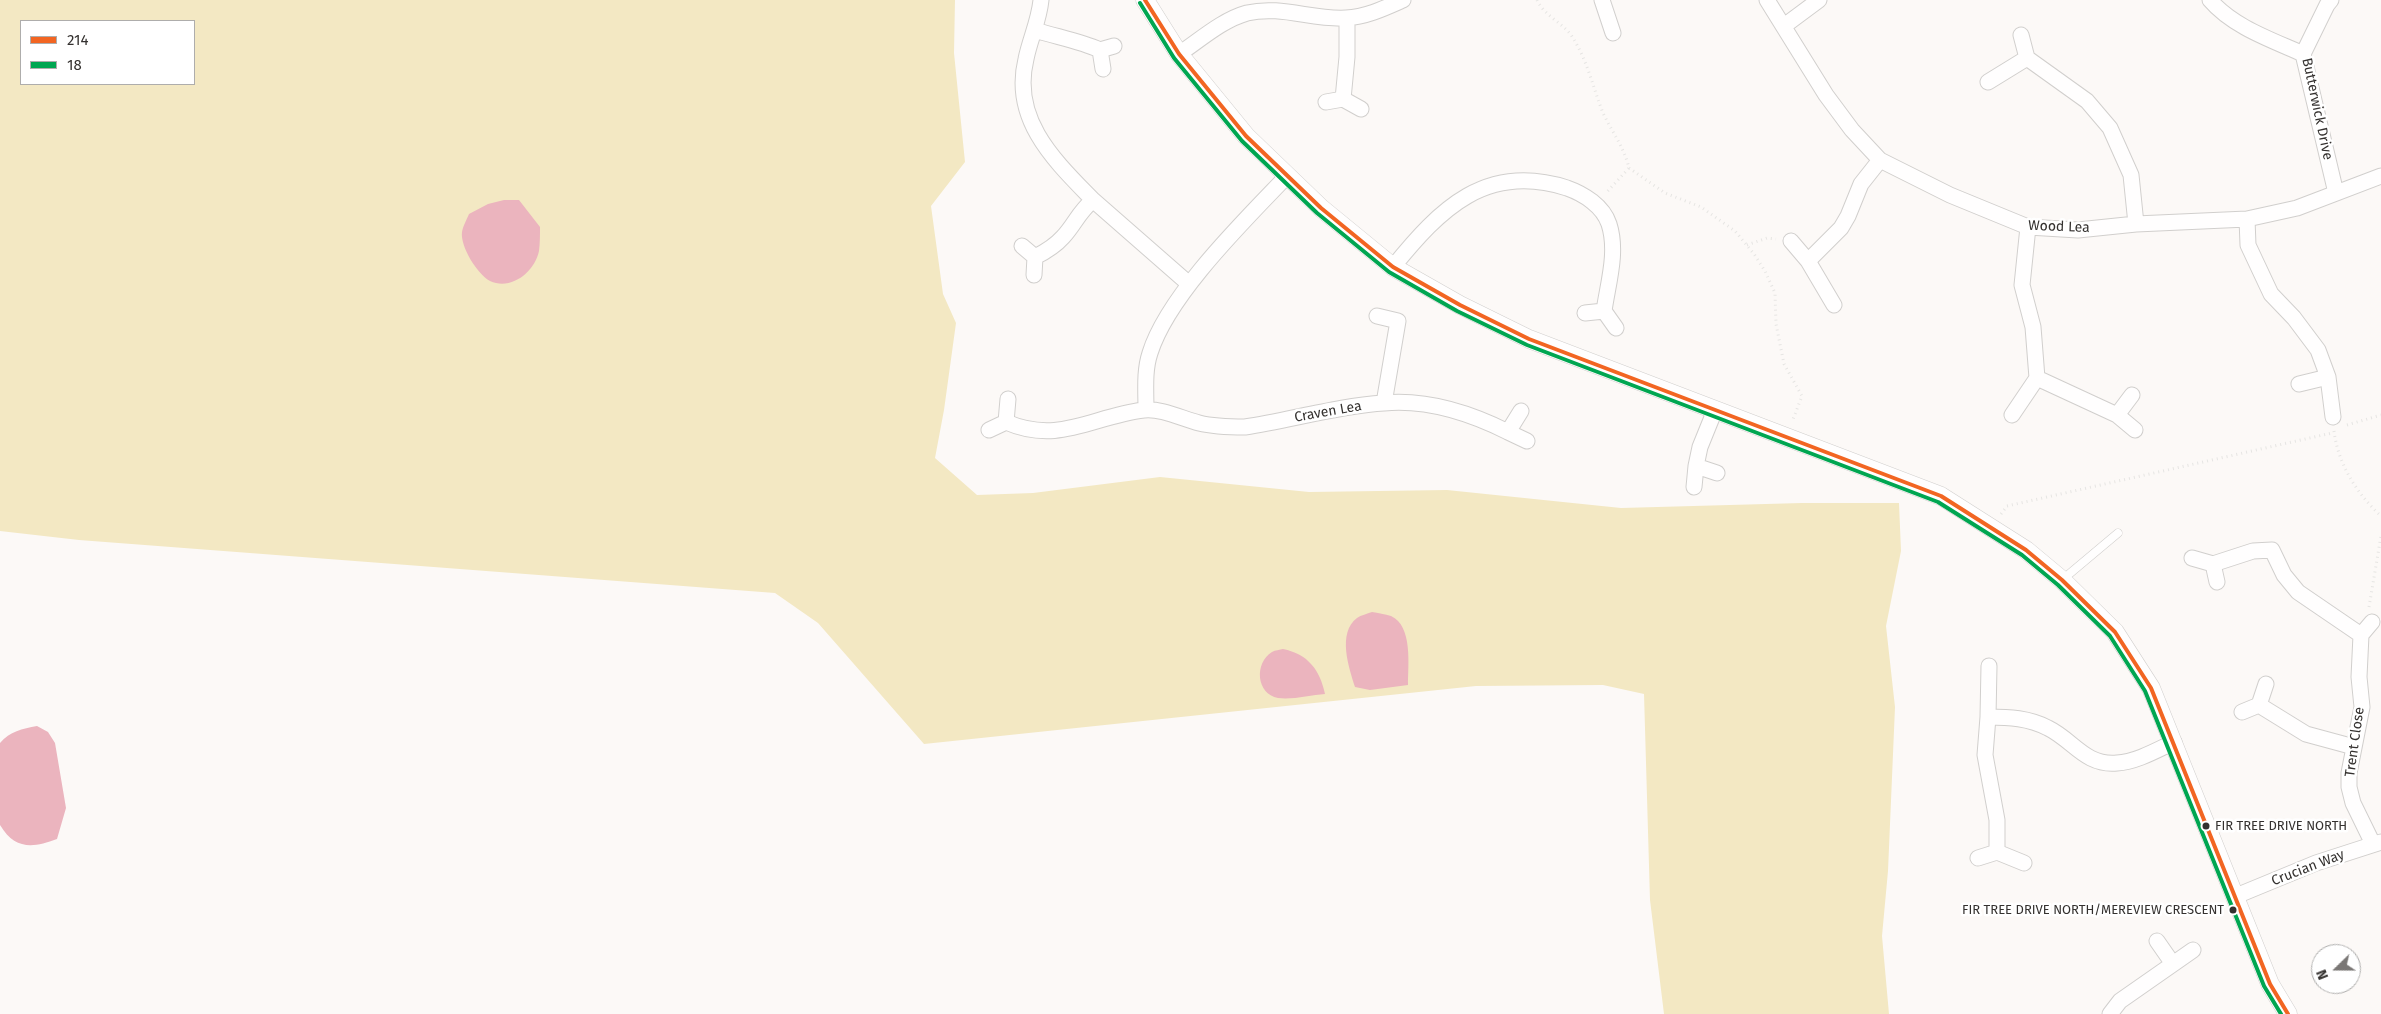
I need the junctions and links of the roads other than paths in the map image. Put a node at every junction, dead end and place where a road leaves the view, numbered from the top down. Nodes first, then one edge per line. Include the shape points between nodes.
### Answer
1 (1041, 0) edge
2 (1145, 0) edge
3 (1403, 0) edge
4 (1602, 0) edge
5 (1767, 0) edge
6 (1820, 0) edge
7 (2210, 0) edge
8 (2332, 0) edge
9 (1272, 5) edge
10 (1347, 18) junction
11 (1784, 26) junction
12 (1035, 30) junction
13 (1614, 34) dead end
14 (2021, 35) dead end
15 (1179, 54) junction
16 (2303, 54) junction
17 (2027, 58) junction
18 (1103, 69) dead end
19 (1988, 82) dead end
20 (1343, 99) junction
21 (1326, 102) dead end
22 (1361, 109) dead end
23 (1880, 160) junction
24 (1287, 176) junction
25 (2381, 176) edge
26 (2336, 193) junction
27 (1092, 200) junction
28 (2247, 219) junction
29 (2136, 224) junction
30 (2028, 227) junction
31 (1791, 241) road end
32 (1022, 246) dead end
33 (1035, 258) junction
34 (1808, 261) junction
35 (1393, 267) junction
36 (1034, 274) dead end
37 (1189, 284) junction
38 (1834, 306) dead end
39 (1604, 311) junction
40 (1585, 313) dead end
41 (1377, 316) dead end
42 (1616, 328) dead end
43 (2328, 377) junction
44 (2037, 378) junction
45 (2299, 384) dead end
46 (2132, 395) dead end
47 (1008, 399) dead end
48 (1384, 403) junction
49 (1146, 410) junction
50 (1715, 410) junction
51 (1521, 412) dead end
52 (2012, 415) dead end
53 (2117, 415) junction
54 (1006, 422) junction
55 (2334, 426) road end
56 (990, 430) dead end
57 (2135, 430) dead end
58 (1508, 432) junction
59 (1527, 442) dead end
60 (1696, 466) junction
61 (1717, 472) dead end
62 (1694, 487) dead end
63 (2118, 533) dead end
64 (2192, 558) dead end
65 (2213, 564) junction
66 (2062, 580) junction
67 (2217, 582) dead end
68 (2372, 622) road end
69 (2361, 635) junction
70 (1989, 666) dead end
71 (2266, 684) dead end
72 (2258, 705) junction
73 (2242, 712) dead end
74 (1988, 717) junction
75 (2174, 742) junction
76 (2354, 747) junction
77 (2377, 843) edge
78 (1997, 852) junction
79 (1978, 858) dead end
80 (2024, 863) dead end
81 (2236, 896) junction
82 (2157, 942) dead end
83 (2193, 950) dead end
84 (2173, 964) junction
85 (2110, 1014) edge
86 (2288, 1014) edge

1 - 12 street
2 - 15 street
3 - 10 street via 1376,13
4 - 13 street
5 - 11 street, Wood Lea
6 - 11 street
7 - 16 street via 2248,28
8 - 16 street, Butterwick Drive via 2326,5
9 - 10 street via 1324,18
9 - 15 street via 1230,20
10 - 20 street
11 - 23 street, Wood Lea via 1826,95
12 - 18 street via 1107,48
12 - 27 street via 1023,83 1033,126 1042,145
14 - 17 street
15 - 24 street via 1246,136
16 - 26 street, Butterwick Drive
17 - 19 street
17 - 29 street via 2087,101 2110,128 2131,175
20 - 21 street
20 - 22 street
23 - 30 street, Wood Lea via 1950,195
23 - 34 street via 1861,184 1841,228
24 - 35 street
24 - 37 street
25 - 26 street, Wood Lea
26 - 28 street, Wood Lea via 2297,208
27 - 33 street via 1080,211 1064,237
27 - 37 street
28 - 29 street, Wood Lea
28 - 43 street via 2248,245 2270,294 2294,318 2318,350
29 - 30 street, Wood Lea via 2078,230
30 - 44 street via 2022,286 2033,327
31 - 34 street
32 - 33 street
33 - 36 street
34 - 38 street
35 - 39 street via 1429,223 1455,202 1486,188 1516,182 1549,184 1577,192 1596,205 1608,222 1613,246
35 - 50 street via 1529,339
37 - 49 street via 1159,330 1149,354
39 - 40 street
39 - 42 street
41 - 48 street via 1398,321
43 - 45 street
43 - 55 street
44 - 52 street
44 - 53 street
46 - 53 street
47 - 54 street
48 - 49 street, Craven Lea via 1225,428
48 - 58 street, Craven Lea via 1437,406
49 - 54 street, Craven Lea via 1047,432 1026,431
50 - 60 street via 1700,446
50 - 66 street via 1941,496 2026,550
51 - 58 street
53 - 57 street
54 - 56 street
58 - 59 street, Craven Lea
60 - 61 street
60 - 62 street
63 - 66 lane
64 - 65 street
65 - 67 street
65 - 69 street via 2253,551 2272,550 2284,576 2298,592
66 - 75 street via 2097,613 2130,652 2151,688
68 - 69 street
69 - 76 street, Trent Close via 2359,677 2362,708
70 - 74 street
71 - 72 street
72 - 73 street
72 - 76 street via 2306,734
74 - 75 street via 2021,718 2050,728 2080,754 2104,763 2132,760
74 - 78 street via 1985,754 1997,820
75 - 81 street
76 - 77 street, Trent Close via 2349,787 2353,803
77 - 81 street, Crucian Way via 2316,863
78 - 79 street
78 - 80 street
81 - 86 street via 2270,984
82 - 84 street
83 - 84 street
84 - 85 street via 2120,1001

